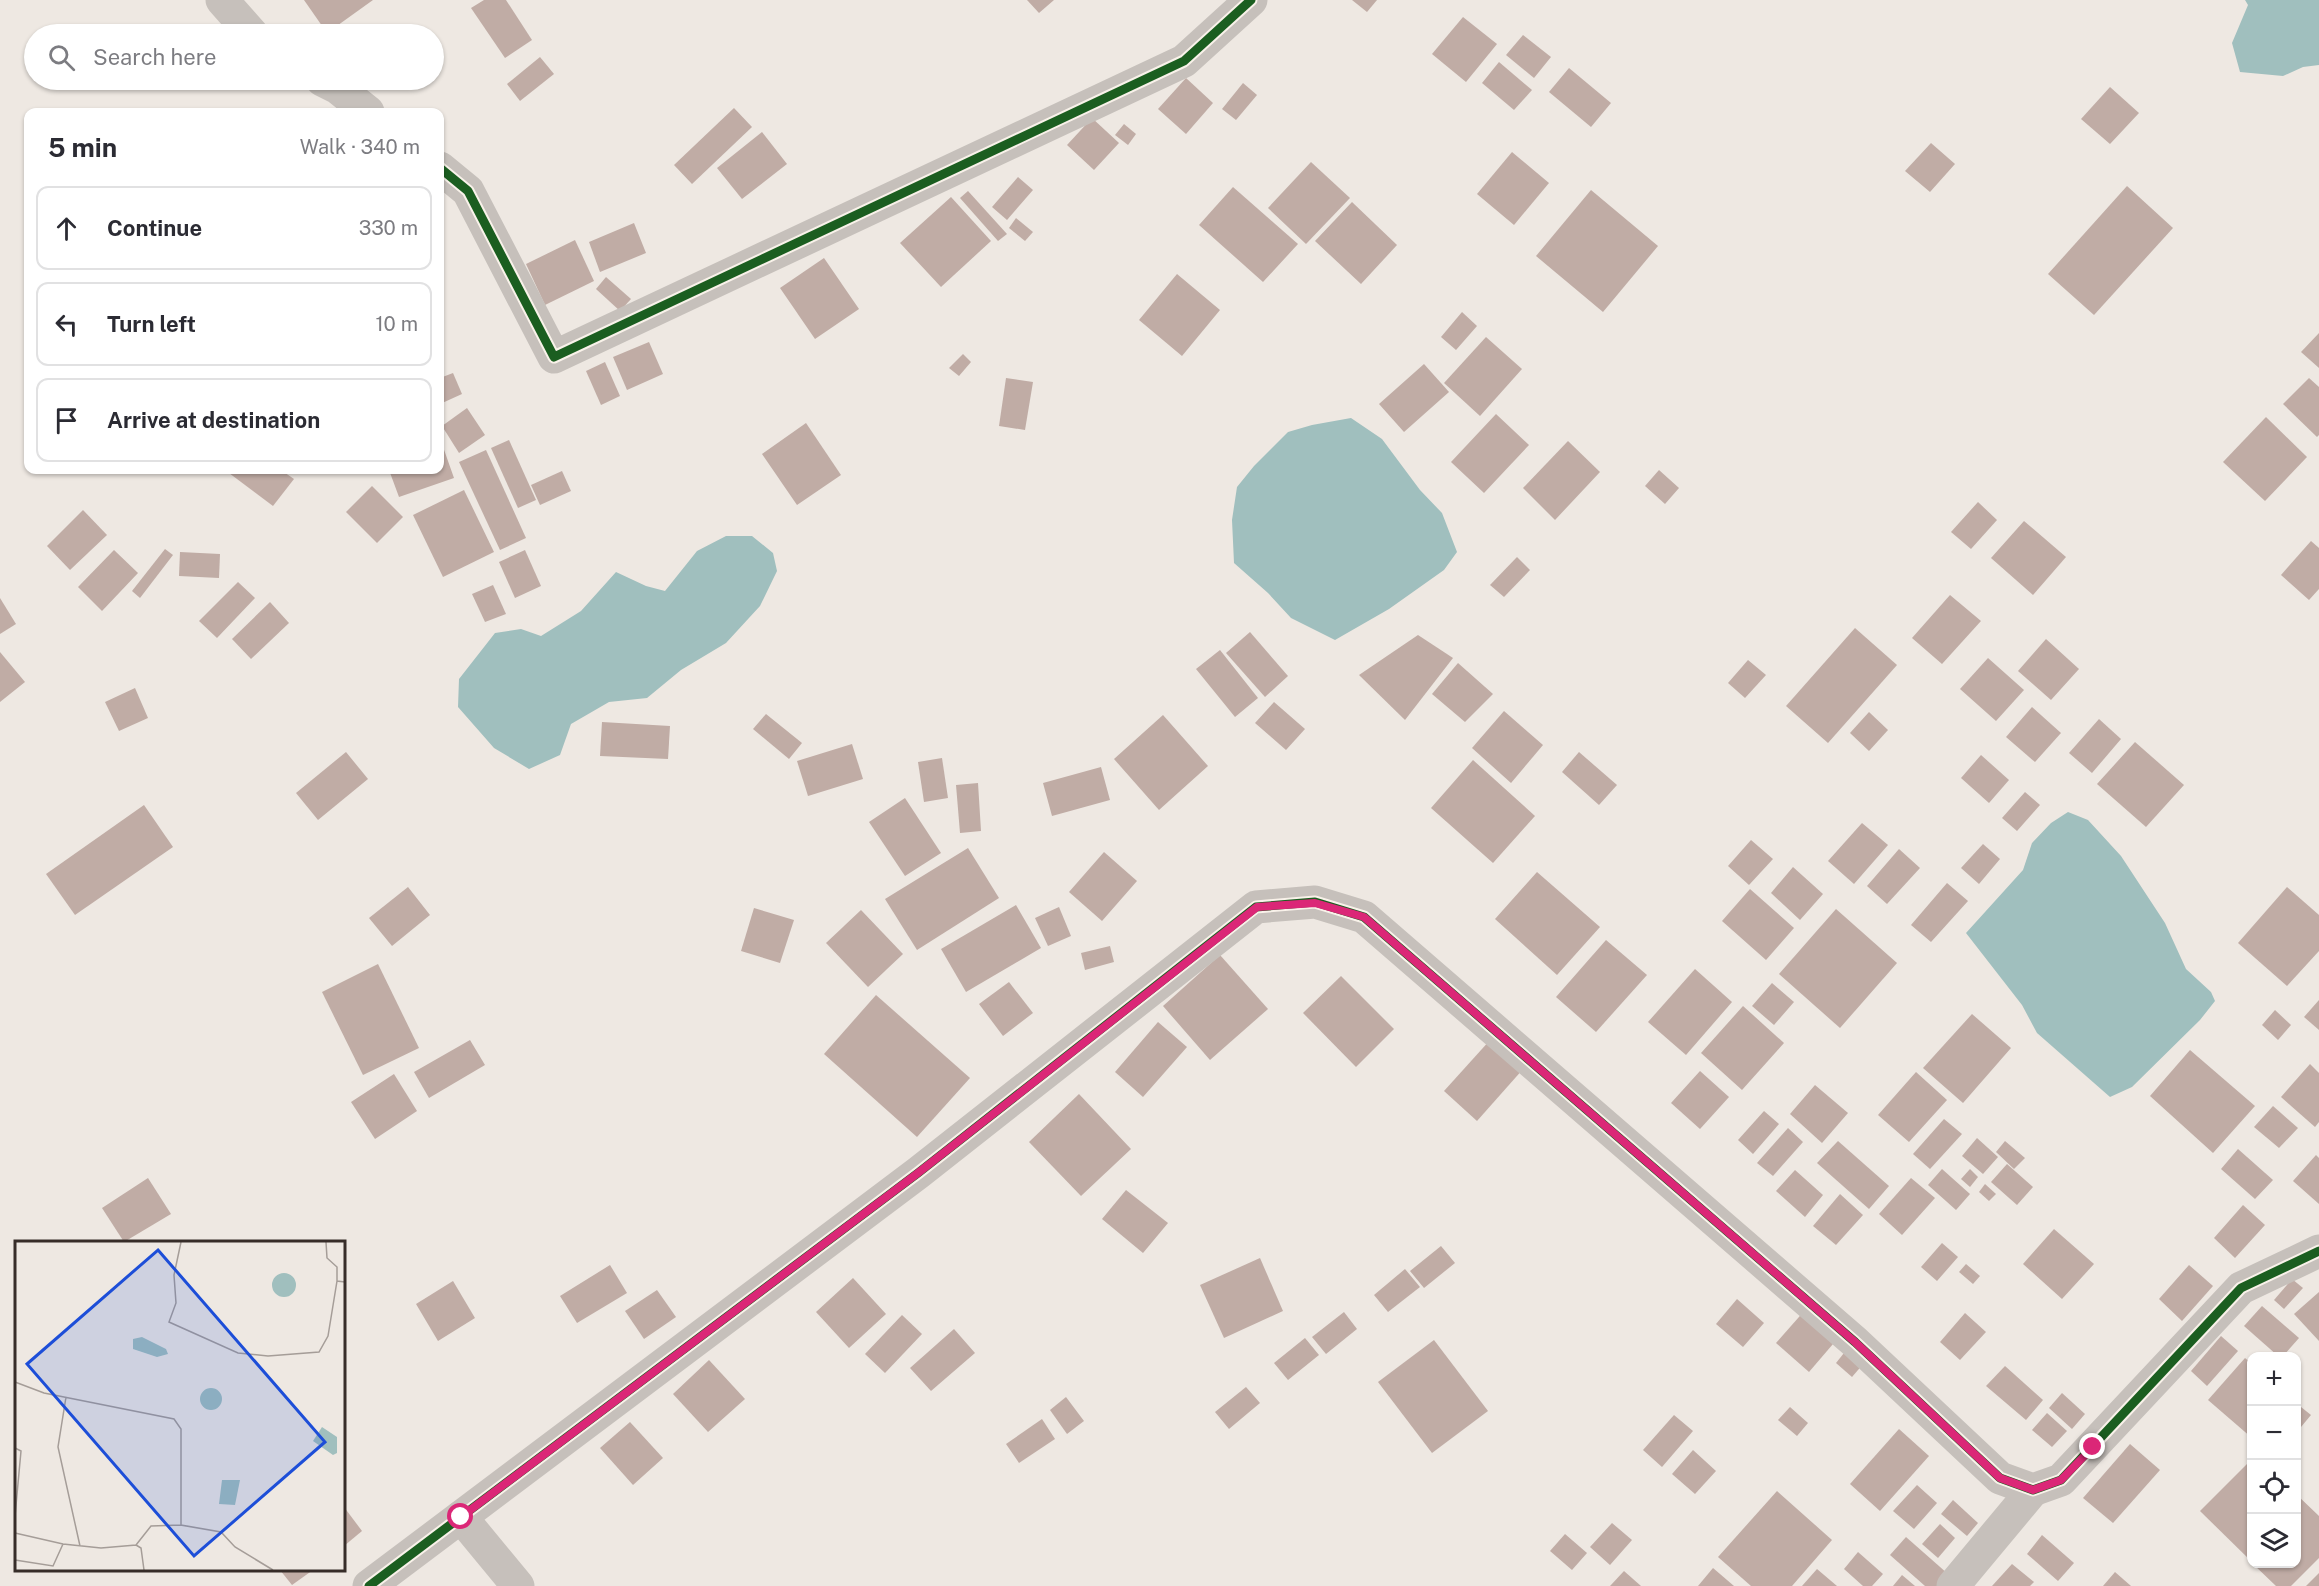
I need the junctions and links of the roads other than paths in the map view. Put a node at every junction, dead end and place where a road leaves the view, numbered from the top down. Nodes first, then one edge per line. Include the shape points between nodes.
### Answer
1 (222, 0) edge
2 (1251, 0) edge
3 (243, 24) edge
4 (341, 90) edge
5 (364, 108) edge
6 (444, 171) edge
7 (2319, 1251) edge
8 (2033, 1490) junction
9 (461, 1517) junction
10 (369, 1586) edge
11 (518, 1586) edge
12 (1953, 1586) edge

1 - 3 street
2 - 6 street via 1184,61 554,357 468,190
4 - 5 street
7 - 8 street via 2241,1288 2061,1480
8 - 9 street via 2000,1478 1855,1342 1364,917 1315,903 1257,907 918,1173
8 - 12 street
9 - 10 street
9 - 11 street

